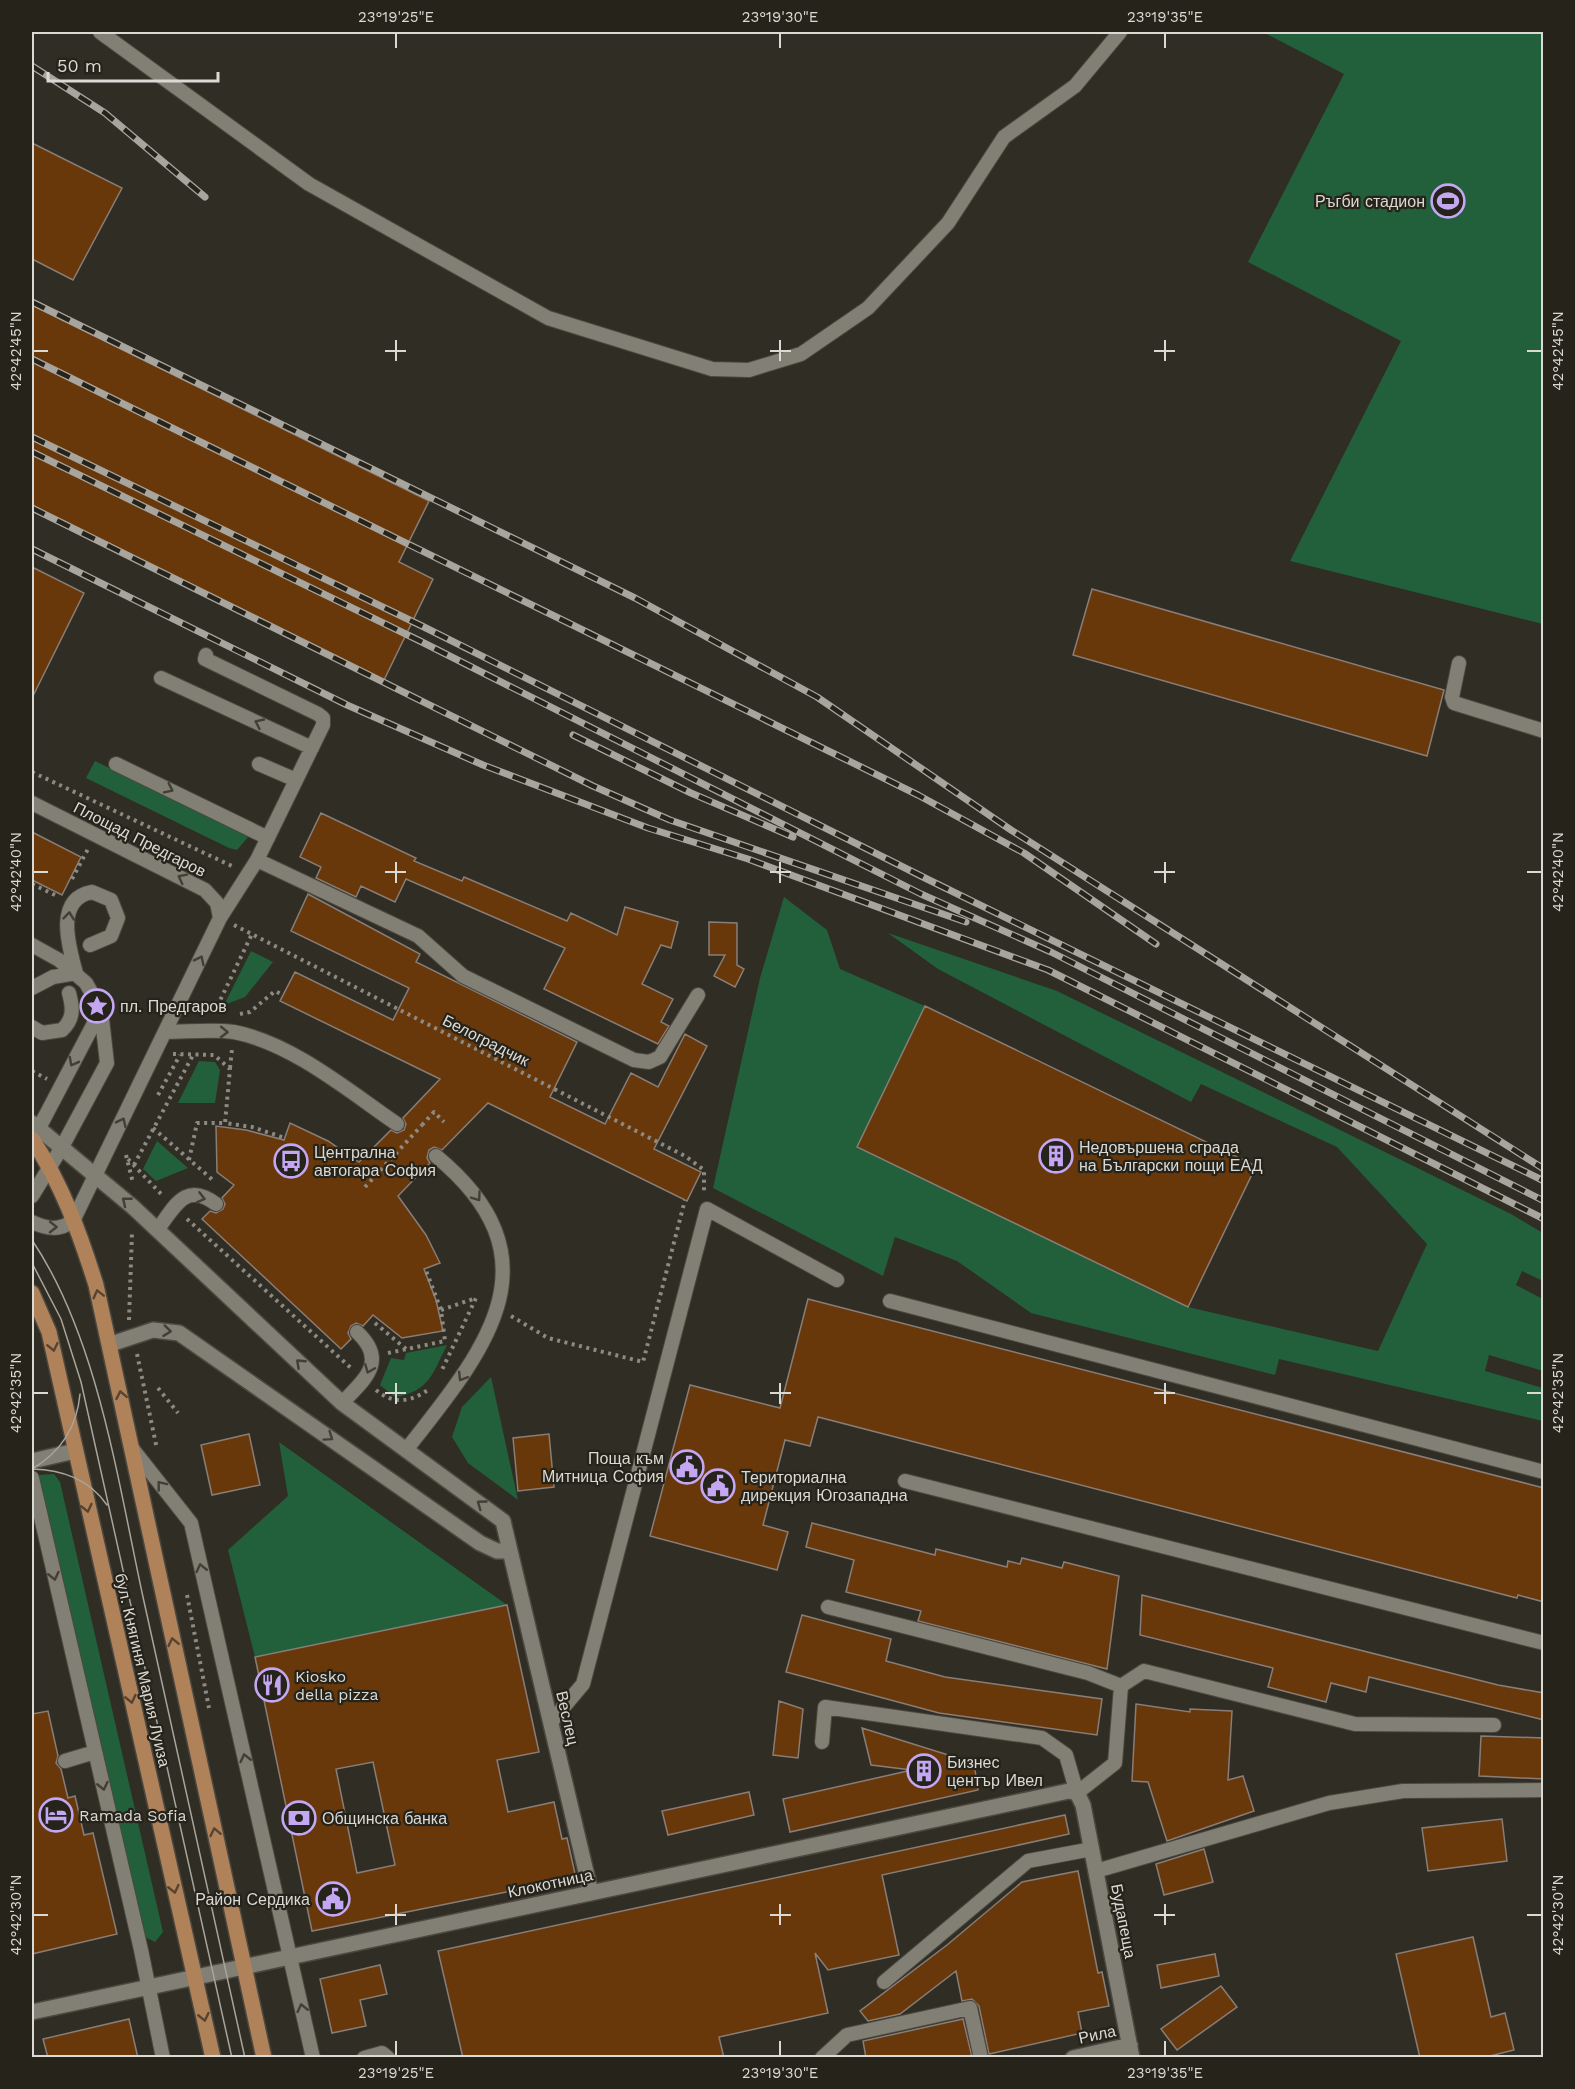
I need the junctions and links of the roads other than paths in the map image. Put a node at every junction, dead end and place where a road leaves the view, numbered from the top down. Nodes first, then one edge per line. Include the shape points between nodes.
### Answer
1 (100, 32) edge
2 (1120, 32) edge
3 (206, 656) dead end
4 (1459, 663) dead end
5 (161, 678) dead end
6 (1544, 731) edge
7 (312, 748) junction
8 (116, 764) dead end
9 (259, 764) dead end
10 (296, 780) junction
11 (32, 803) edge
12 (268, 838) junction
13 (257, 860) junction
14 (220, 918) junction
15 (32, 945) edge
16 (90, 945) dead end
17 (76, 973) junction
18 (32, 988) edge
19 (69, 993) dead end
20 (698, 995) dead end
21 (101, 1010) junction
22 (32, 1027) edge
23 (165, 1032) junction
24 (397, 1124) dead end
25 (34, 1130) edge
26 (62, 1147) junction
27 (436, 1156) dead end
28 (50, 1167) junction
29 (95, 1175) junction
30 (32, 1196) edge
31 (216, 1204) dead end
32 (74, 1221) junction
33 (32, 1222) edge
34 (158, 1229) junction
35 (837, 1280) dead end
36 (32, 1293) edge
37 (890, 1301) dead end
38 (357, 1332) dead end
39 (111, 1344) junction
40 (342, 1403) junction
41 (131, 1447) junction
42 (406, 1450) junction
43 (75, 1451) junction
44 (32, 1461) edge
45 (1544, 1472) edge
46 (32, 1478) edge
47 (905, 1481) dead end
48 (510, 1551) junction
49 (828, 1607) dead end
50 (1544, 1642) edge
51 (1121, 1686) junction
52 (551, 1722) junction
53 (1494, 1725) dead end
54 (822, 1742) dead end
55 (95, 1752) junction
56 (65, 1761) dead end
57 (1544, 1790) edge
58 (1077, 1793) junction
59 (1092, 1849) junction
60 (1096, 1871) junction
61 (591, 1893) junction
62 (291, 1958) junction
63 (244, 1967) junction
64 (195, 1977) junction
65 (884, 1982) dead end
66 (148, 1987) junction
67 (32, 2013) edge
68 (1131, 2051) edge
69 (163, 2058) edge
70 (213, 2058) edge
71 (264, 2058) edge
72 (314, 2058) edge
73 (364, 2058) edge
74 (388, 2058) edge
75 (822, 2058) edge
76 (981, 2058) edge
77 (1073, 2058) edge

1 - 2 lane via 309,184 548,318 712,369 750,370 801,354 868,308 948,223 1004,137 1075,86
3 - 7 lane via 205,659 323,718
4 - 6 lane via 1454,703
7 -> 5 lane
7 - 10 lane
8 -> 12 lane
9 - 10 lane
10 - 12 lane
14 -> 11 lane, Площад Предгаров via 217,903 205,890
12 - 13 lane
13 - 14 lane
13 - 20 lane via 418,936 463,976 634,1060 649,1062 660,1057
23 -> 14 lane
15 - 17 lane
17 -> 16 lane via 67,912 75,900 92,892 111,900 118,918 111,936
17 - 18 lane via 53,977
17 - 21 lane via 87,983
19 - 22 lane via 73,1012 67,1026 48,1034
21 -> 25 lane
21 - 26 lane via 107,1063
23 -> 24 lane via 234,1032 279,1048 339,1083
29 -> 23 lane
25 - 26 street, Веслец
25 - 28 main road, бул. Княгиня Мария Луиза
26 - 28 lane
26 - 29 street, Веслец
27 -> 42 lane via 464,1180 489,1213 502,1254 504,1282 497,1309 462,1379
28 - 30 lane
28 - 32 main road, бул. Княгиня Мария Луиза
29 - 32 lane
34 -> 29 street, Веслец
34 -> 31 lane via 188,1195 201,1195
33 -> 32 lane via 53,1229
39 -> 32 main road, бул. Княгиня Мария Луиза
40 -> 34 street, Веслец
35 - 52 lane via 707,1209 583,1684
36 -> 43 main road, бул. Княгиня Мария Луиза via 49,1332
37 - 45 lane
38 -> 40 lane via 366,1340 373,1356 371,1369
41 -> 39 main road, бул. Княгиня Мария Луиза
39 -> 48 street via 165,1329 179,1333 480,1542 497,1551
40 - 42 street, Веслец
62 -> 41 lane, бул. Княгиня Мария Луиза via 191,1523
63 -> 41 main road, бул. Княгиня Мария Луиза
48 -> 42 street, Веслец via 502,1520
43 - 44 street
43 -> 64 main road, бул. Княгиня Мария Луиза
46 -> 55 lane
47 - 50 lane
48 - 52 street, Веслец
49 - 51 lane via 1088,1673
51 - 53 lane via 1144,1671 1355,1724
51 - 58 lane via 1115,1763
52 - 61 street, Веслец
54 - 58 lane via 825,1707 1042,1738 1066,1755
55 - 56 lane
55 -> 66 lane
57 - 60 lane via 1403,1791 1329,1803
58 - 59 street, Будапеща
58 - 61 street, Клокотница via 1059,1792
59 - 60 street, Будапеща
59 - 65 lane via 1028,1861
60 - 68 street, Будапеща
61 - 62 street, Клокотница
62 - 63 street, Клокотница
72 -> 62 lane, бул. Княгиня Мария Луиза
63 - 64 street, Клокотница
63 - 71 main road, бул. Княгиня Мария Луиза
64 - 66 street, Клокотница
64 -> 70 main road, бул. Княгиня Мария Луиза
66 - 67 street, Клокотница
66 - 69 lane
68 - 77 street, Рила
73 - 74 lane via 382,2053
75 - 76 lane via 847,2035 970,2008

